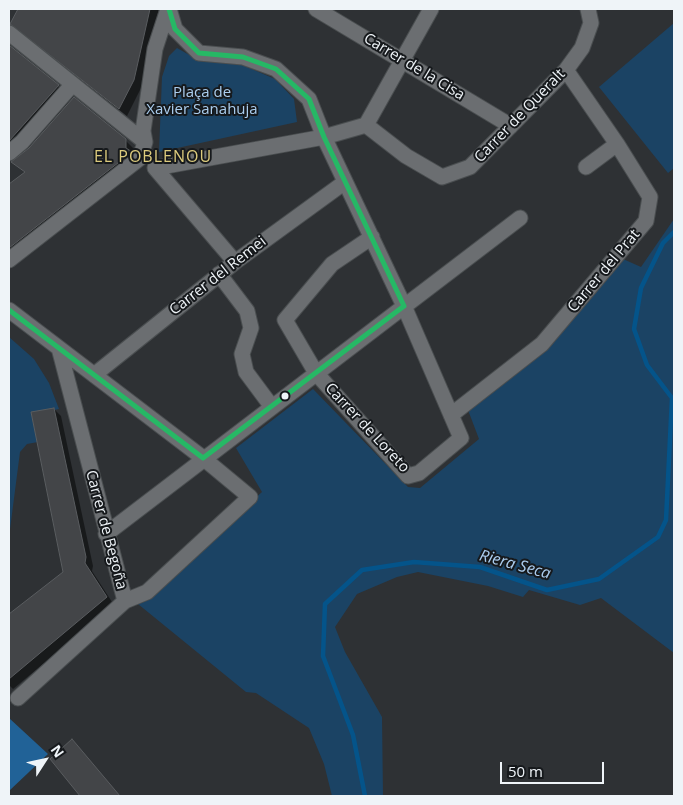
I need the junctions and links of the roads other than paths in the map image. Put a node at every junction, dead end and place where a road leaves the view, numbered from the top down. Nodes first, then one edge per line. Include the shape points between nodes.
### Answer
1 (168, 9) edge
2 (316, 9) edge
3 (432, 9) edge
4 (588, 9) edge
5 (9, 32) edge
6 (402, 60) junction
7 (566, 70) junction
8 (72, 85) junction
9 (366, 125) junction
10 (511, 126) junction
11 (324, 137) junction
12 (145, 142) junction
13 (617, 144) junction
14 (9, 153) edge
15 (586, 167) dead end
16 (346, 182) junction
17 (520, 218) dead end
18 (372, 237) junction
19 (9, 260) edge
20 (235, 262) junction
21 (219, 274) junction
22 (404, 306) junction
23 (9, 310) edge
24 (58, 348) junction
25 (316, 373) junction
26 (94, 375) junction
27 (272, 407) junction
28 (451, 415) junction
29 (203, 458) junction
30 (106, 534) junction
31 (125, 601) junction
32 (18, 698) dead end

1 - 11 street via 175,29 199,53 243,57 276,70 309,99
1 - 12 street via 155,49 143,131
2 - 6 street, Carrer de la Cisa
3 - 6 street
4 - 7 street, Carrer de Queralt via 591,22 582,48
5 - 8 street
6 - 9 street
6 - 10 street, Carrer de la Cisa
7 - 10 street, Carrer de Queralt
7 - 13 street, Carrer del Prat
8 - 12 street
8 - 14 street
9 - 10 street, Carrer de Queralt via 406,156 442,177 470,167
9 - 11 street
11 - 16 street
11 - 20 street via 155,168
12 - 19 street via 140,158
13 - 15 street
13 - 28 street, Carrer del Prat via 650,197 646,221 542,344
16 - 18 street
16 - 20 street, Carrer del Remei
17 - 22 street
18 - 22 street
18 - 25 street, Carrer de Loreto via 332,264 285,320
20 - 21 street, Carrer del Remei
21 - 26 street, Carrer del Remei
21 - 27 street via 247,311 251,328 242,354 246,372
22 - 25 street
22 - 28 street
23 - 24 street
24 - 26 street
24 - 30 street, Carrer de Begoña
25 - 27 street
25 - 28 street, Carrer de Loreto via 408,476 419,473 461,438
26 - 29 street
27 - 29 street
29 - 30 street
29 - 31 street via 250,497 147,592
30 - 31 street, Carrer de Begoña
31 - 32 street, Carrer de Begoña

